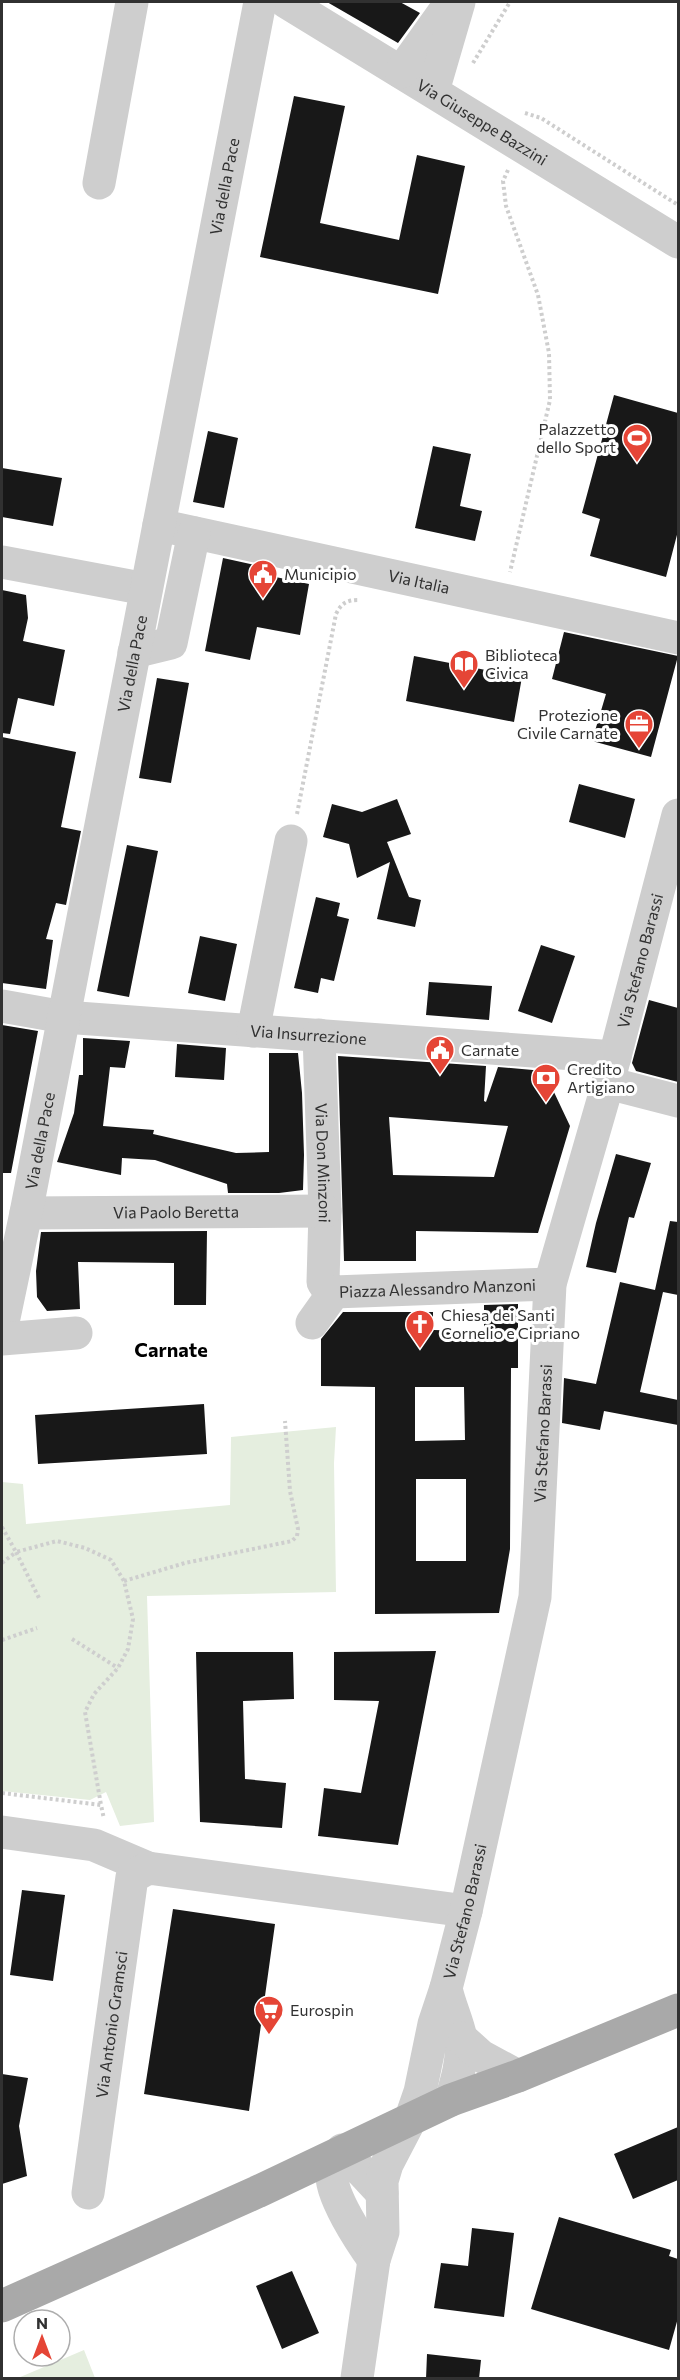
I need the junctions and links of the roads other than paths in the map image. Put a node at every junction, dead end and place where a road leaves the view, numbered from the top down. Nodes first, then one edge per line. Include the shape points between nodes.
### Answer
1 (132, 2) edge
2 (260, 2) edge
3 (286, 2) edge
4 (451, 2) edge
5 (459, 2) edge
6 (401, 72) junction
7 (433, 91) junction
8 (99, 183) dead end
9 (678, 242) edge
10 (159, 525) junction
11 (194, 533) junction
12 (2, 562) edge
13 (147, 589) junction
14 (678, 638) edge
15 (134, 652) junction
16 (678, 815) edge
17 (291, 841) road end
18 (2, 1006) edge
19 (64, 1017) junction
20 (253, 1031) junction
21 (319, 1035) junction
22 (611, 1070) junction
23 (678, 1101) edge
24 (325, 1211) junction
25 (26, 1213) junction
26 (550, 1284) junction
27 (331, 1290) junction
28 (312, 1323) dead end
29 (2, 1329) edge
30 (76, 1333) dead end
31 (2, 1832) edge
32 (148, 1868) junction
33 (466, 1911) junction
34 (446, 1988) junction
35 (678, 2010) edge
36 (461, 2038) junction
37 (429, 2051) junction
38 (518, 2076) junction
39 (451, 2100) junction
40 (411, 2118) junction
41 (342, 2150) junction
42 (335, 2188) junction
43 (257, 2192) junction
44 (88, 2193) dead end
45 (382, 2193) junction
46 (374, 2260) junction
47 (2, 2306) edge
48 (357, 2379) edge

1 - 8 street
2 - 10 street, Via della Pace
3 - 6 street, Via Giuseppe Bazzini
4 - 6 street
5 - 7 street
6 - 7 street, Via Giuseppe Bazzini
7 - 9 street, Via Giuseppe Bazzini
10 - 11 street, Via Italia
10 - 13 street, Via della Pace
11 - 14 street, Via Italia
11 - 15 street via 171,643
12 - 13 street
13 - 15 street, Via della Pace
15 - 19 street, Via della Pace
16 - 22 street, Via Stefano Barassi
17 - 20 street
18 - 19 street, Via Insurrezione
19 - 20 street, Via Insurrezione
19 - 25 street, Via della Pace
20 - 21 street, Via Insurrezione
21 - 22 street, Via Insurrezione
21 - 24 street, Via Don Minzoni
22 - 23 street, Via Insurrezione
22 - 26 street, Via Stefano Barassi
24 - 25 street, Via Paolo Beretta
24 - 27 street, Via Don Minzoni via 323,1282
25 - 29 street, Via della Pace
26 - 27 street, Piazza Alessandro Manzoni
26 - 33 street, Via Stefano Barassi via 535,1597
27 - 28 street
29 - 30 street
31 - 32 street via 94,1845
32 - 33 street
32 - 44 street, Via Antonio Gramsci via 132,1877
33 - 34 street, Via Stefano Barassi
34 - 36 street, Via Stefano Barassi
34 - 37 street, Via Stefano Barassi
35 - 38 main road
36 - 38 street, Via Stefano Barassi via 481,2056
36 - 39 street, Via Stefano Barassi via 460,2072
37 - 39 street
37 - 40 street, Via Stefano Barassi
38 - 39 main road
39 - 40 main road
40 - 41 main road
40 - 45 street, Via Stefano Barassi via 387,2164
41 - 42 street via 332,2173
41 - 43 main road
41 - 45 street
42 - 43 street via 294,2184
42 - 46 street via 354,2234
43 - 47 main road
45 - 46 street, Via Stefano Barassi via 383,2232
46 - 48 street, Via Stefano Barassi

